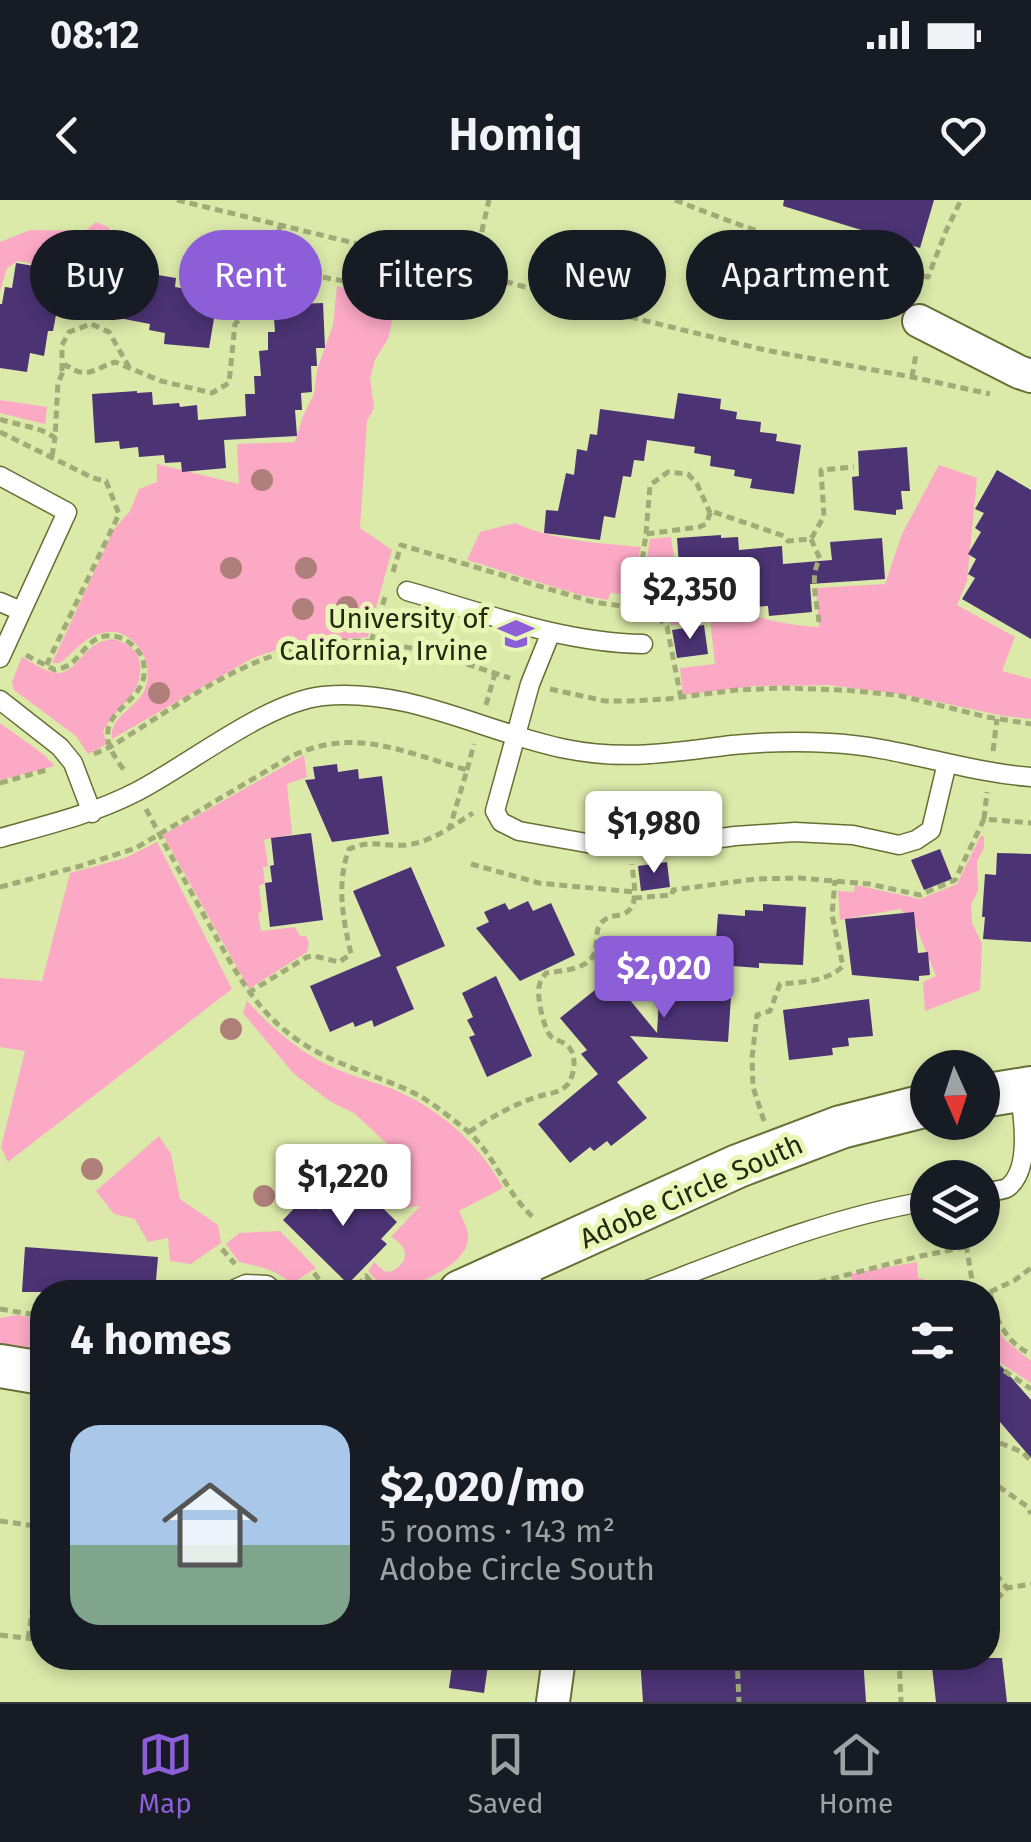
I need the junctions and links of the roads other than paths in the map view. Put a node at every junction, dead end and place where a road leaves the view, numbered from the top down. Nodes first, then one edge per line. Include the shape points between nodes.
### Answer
1 (919, 333) road end
2 (1031, 376) edge
3 (0, 476) edge
4 (407, 591) dead end
5 (0, 602) edge
6 (21, 611) junction
7 (551, 632) junction
8 (644, 644) dead end
9 (3, 651) edge
10 (0, 700) edge
11 (515, 735) junction
12 (947, 763) junction
13 (1031, 776) edge
14 (92, 813) junction
15 (0, 838) edge
16 (1011, 1091) edge
17 (910, 1110) edge
18 (1000, 1190) edge
19 (910, 1204) edge
20 (524, 1280) edge
21 (673, 1280) edge
22 (0, 1366) edge
23 (30, 1370) edge
24 (557, 1670) edge
25 (553, 1702) edge

1 - 2 street
3 - 6 lane via 67,512
4 - 7 lane
5 - 6 lane
6 - 9 lane
7 - 8 lane
7 - 11 lane
10 - 14 lane via 60,747
11 - 12 lane via 609,755 819,742
11 - 12 lane via 495,810 501,822 598,845 795,832 899,845 931,830
11 - 14 lane via 414,705 321,696 283,707
12 - 13 lane
14 - 15 lane
16 - 18 lane via 1026,1128 1028,1156 1020,1178
17 - 20 street, Adobe Circle South via 738,1166
19 - 21 lane
22 - 23 street
24 - 25 street

